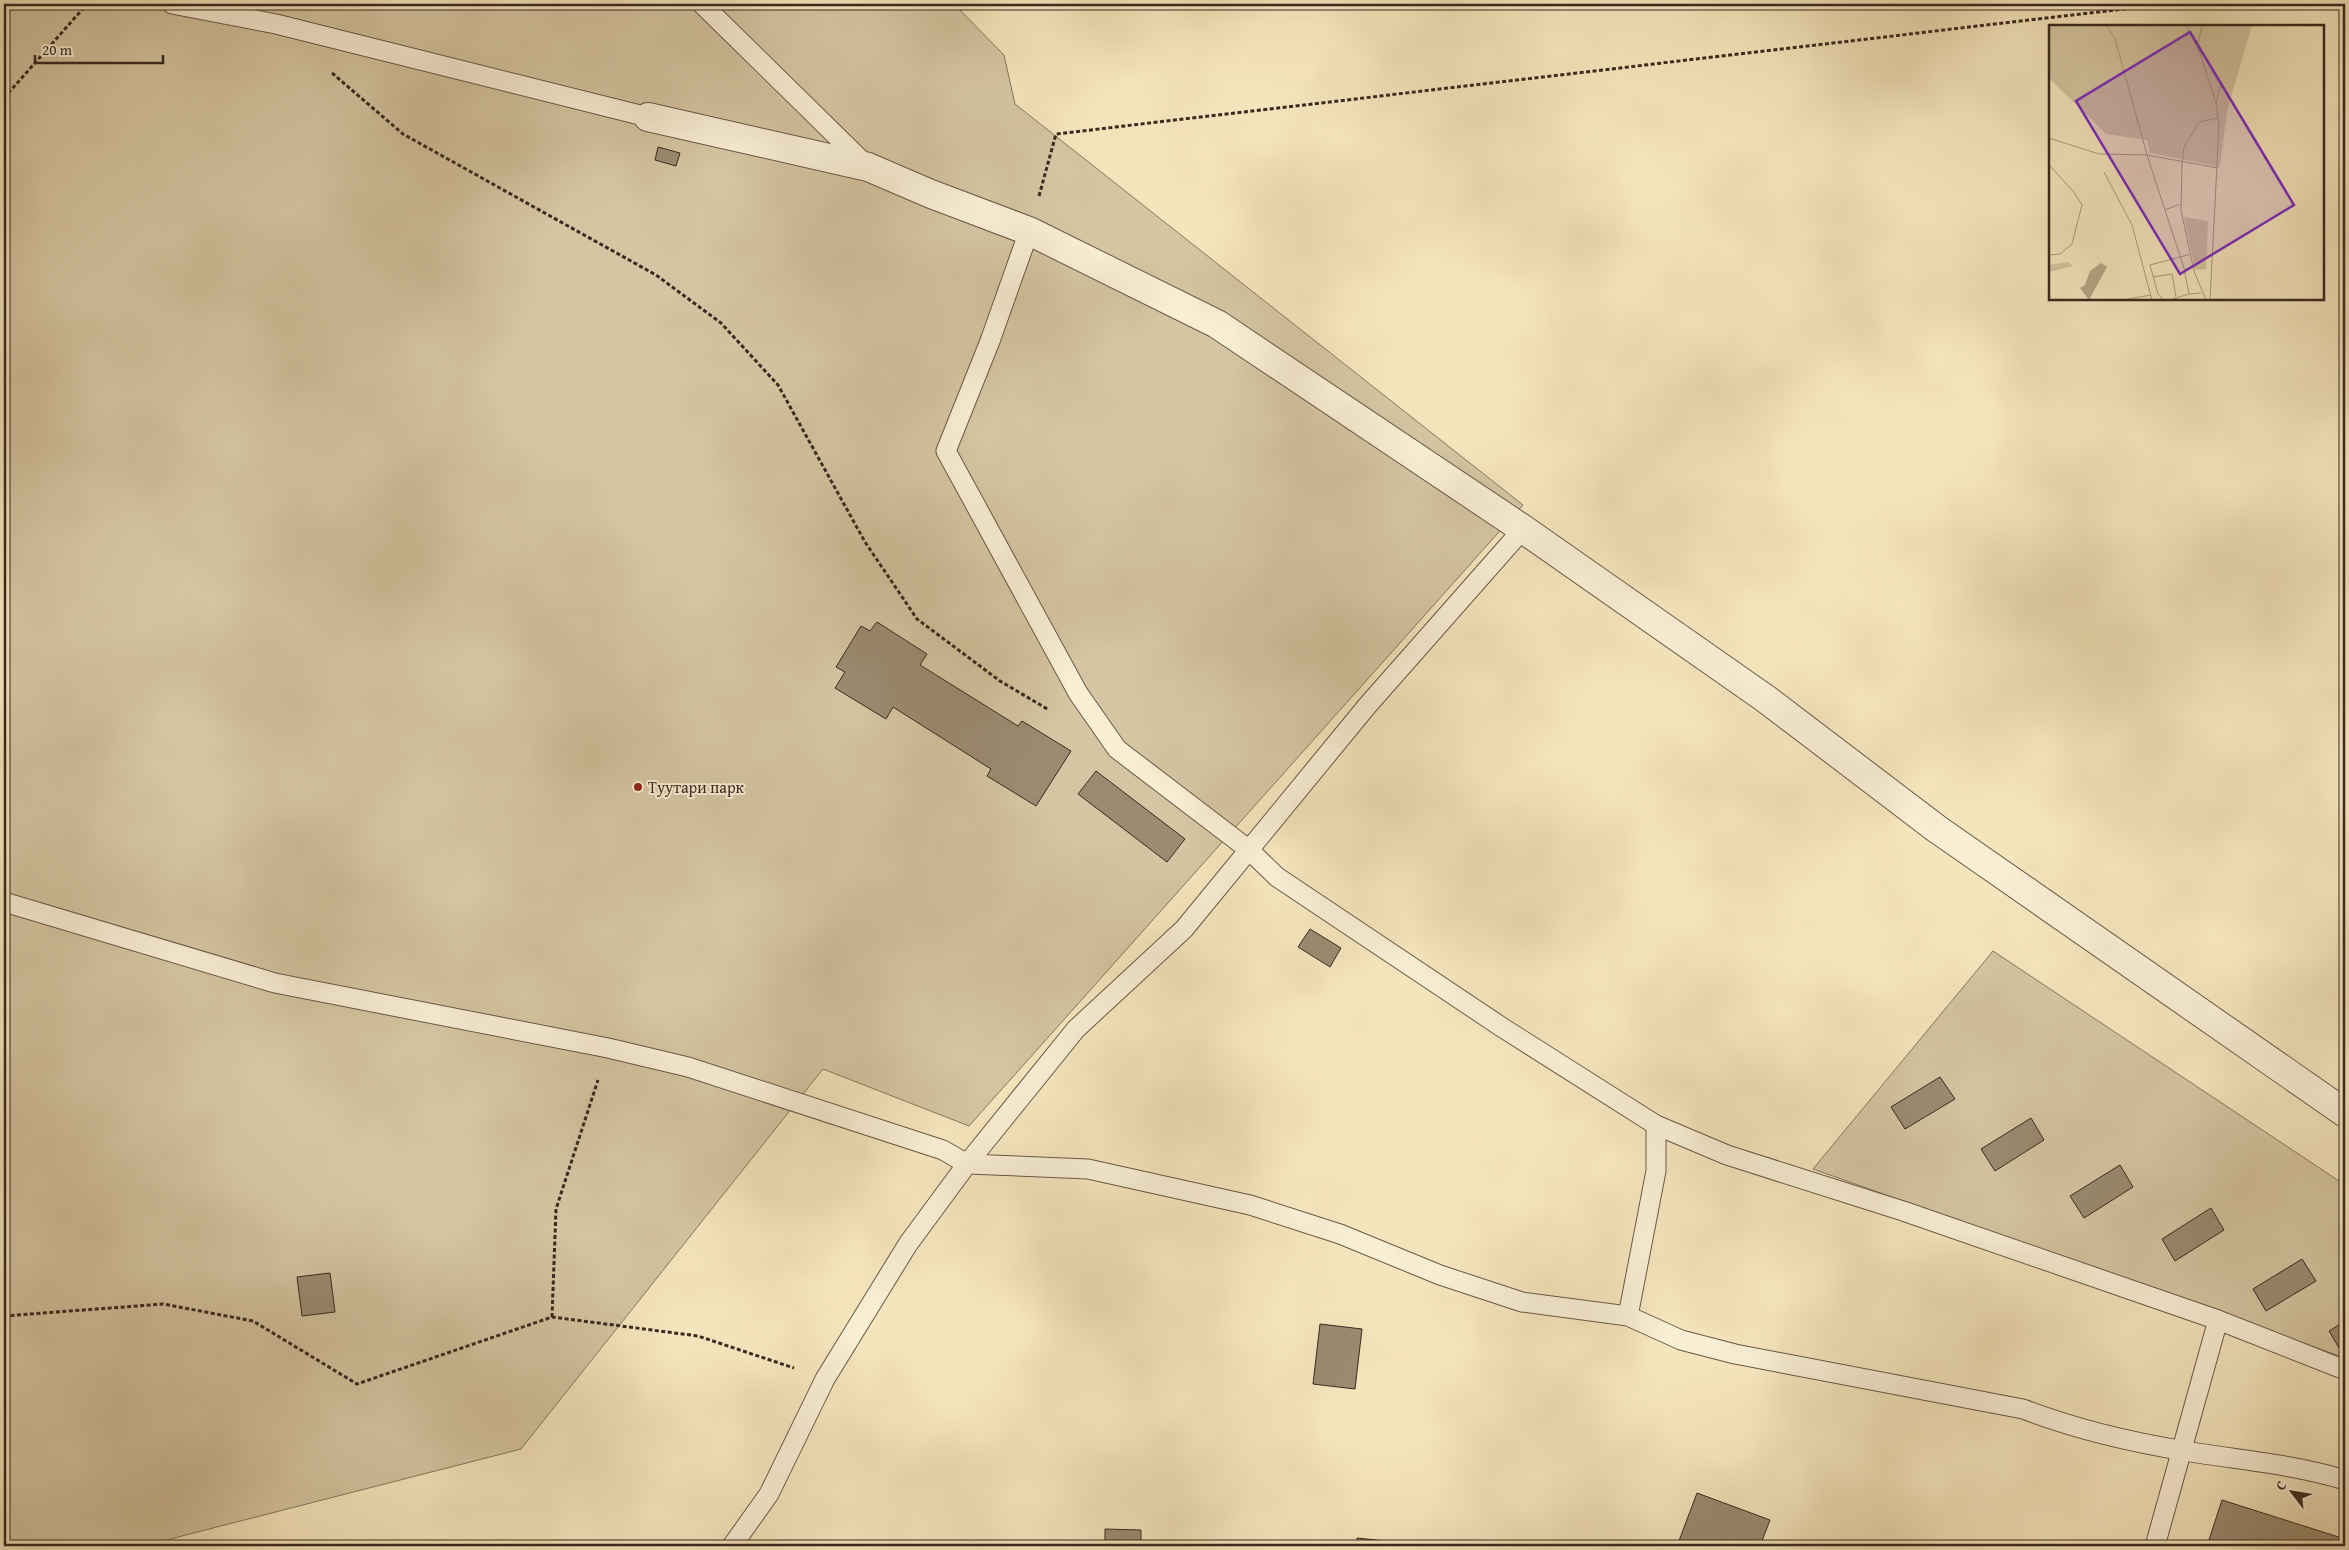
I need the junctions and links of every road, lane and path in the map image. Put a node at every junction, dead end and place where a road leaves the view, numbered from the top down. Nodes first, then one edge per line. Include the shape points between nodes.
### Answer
1 (86, 4) edge
2 (172, 4) edge
3 (702, 4) edge
4 (2166, 4) edge
5 (192, 6) edge
6 (328, 69) dead end
7 (4, 98) edge
8 (648, 117) joint
9 (868, 166) junction
10 (1029, 231) junction
11 (1524, 529) junction
12 (1050, 710) dead end
13 (1248, 849) junction
14 (4, 902) edge
15 (608, 1048) junction
16 (2345, 1112) edge
17 (1656, 1125) junction
18 (967, 1164) junction
19 (4, 1316) edge
20 (1628, 1316) junction
21 (552, 1318) junction
22 (2218, 1320) junction
23 (2345, 1370) edge
24 (826, 1379) junction
25 (2183, 1451) junction
26 (2345, 1480) edge
27 (732, 1546) edge
28 (2155, 1546) edge

1 - 7 path
2 - 5 lane
3 - 9 lane
4 - 10 path via 1056,134
5 - 8 lane
6 - 12 path via 403,134 656,275 720,323 778,385 865,542 917,619 1000,681
8 - 9 street
9 - 10 street
10 - 11 street via 1216,324
10 - 13 lane via 946,451 1078,693 1117,749
11 - 13 lane via 1367,706
11 - 16 street via 1766,699 1937,830
13 - 17 lane via 1277,877 1503,1028
13 - 18 lane via 1184,929 1076,1029
14 - 15 lane via 276,984
15 - 18 lane via 698,1070 943,1150
15 - 21 path via 556,1209
17 - 20 lane via 1656,1171
17 - 22 lane via 1727,1155 1903,1211
18 - 20 lane via 1088,1168 1172,1187 1250,1205 1331,1231 1440,1275 1522,1302
18 - 24 lane via 908,1244
19 - 21 path via 163,1304 253,1321 357,1384
20 - 25 lane via 1681,1340 1735,1354 2023,1409 2067,1426
21 - 24 path via 698,1336
22 - 23 lane
22 - 25 lane
24 - 27 lane via 769,1494
25 - 26 lane via 2318,1472
25 - 28 lane

